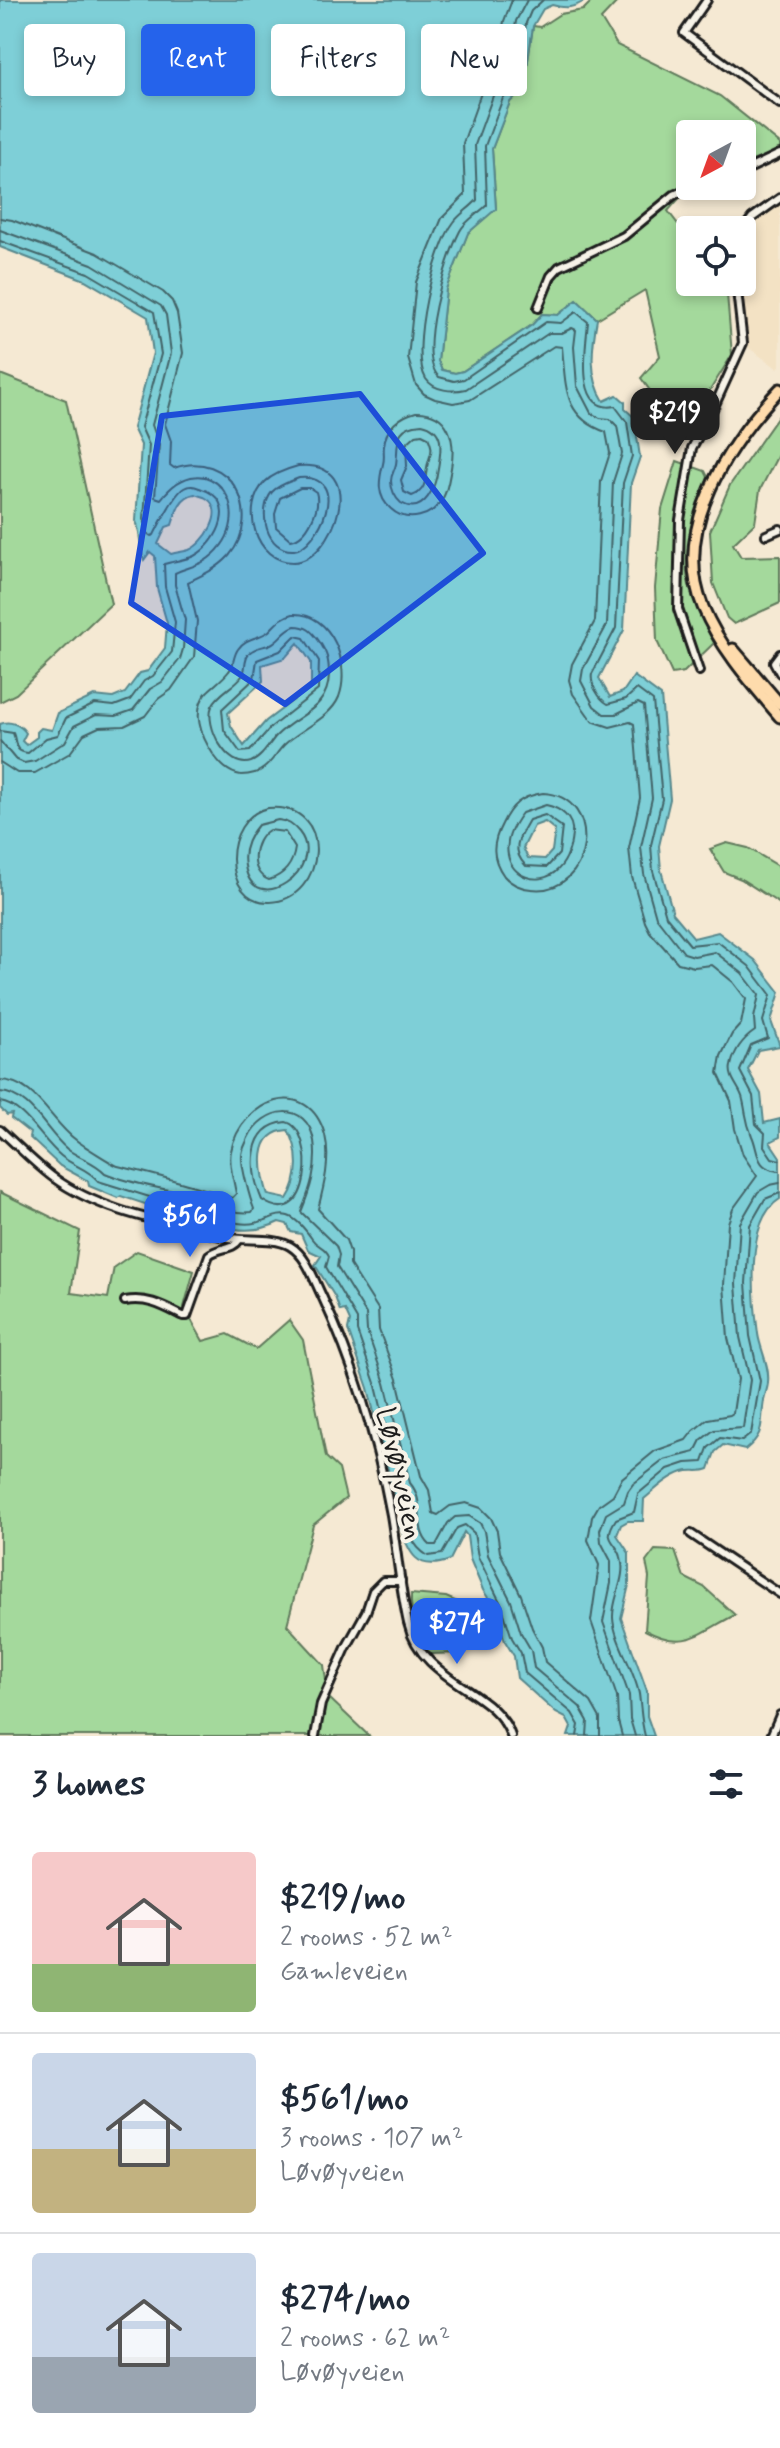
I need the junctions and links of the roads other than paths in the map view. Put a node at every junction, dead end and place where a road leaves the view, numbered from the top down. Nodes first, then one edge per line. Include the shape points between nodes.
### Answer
1 (707, 0) edge
2 (780, 104) edge
3 (780, 154) edge
4 (756, 165) edge
5 (676, 194) edge
6 (780, 198) edge
7 (755, 216) edge
8 (738, 296) edge
9 (538, 308) dead end
10 (780, 389) edge
11 (780, 529) edge
12 (766, 535) dead end
13 (719, 635) junction
14 (780, 654) edge
15 (699, 671) dead end
16 (780, 673) edge
17 (780, 704) edge
18 (780, 717) edge
19 (0, 1130) edge
20 (239, 1240) junction
21 (125, 1301) dead end
22 (691, 1534) dead end
23 (401, 1581) junction
24 (780, 1594) edge
25 (780, 1715) edge
26 (315, 1736) edge
27 (511, 1736) edge
28 (771, 1736) edge

1 - 2 street via 684,33
3 - 4 street
5 - 9 street via 624,236 559,267
6 - 7 street
8 - 15 street via 743,343 692,448 684,495 678,597
10 - 13 main road via 732,449 701,517 695,573 704,609
11 - 12 street
13 - 17 main road
13 - 18 main road
14 - 16 street via 774,662
19 - 20 street, Løvøyveien via 56,1180 88,1197
20 - 21 street via 209,1255 187,1316 141,1298
20 - 23 street, Løvøyveien via 278,1241 298,1251 334,1322 357,1378
22 - 24 street
23 - 26 street via 383,1581 373,1591 321,1704
23 - 27 street, Løvøyveien via 408,1625 419,1649 441,1673 494,1711
25 - 28 street

